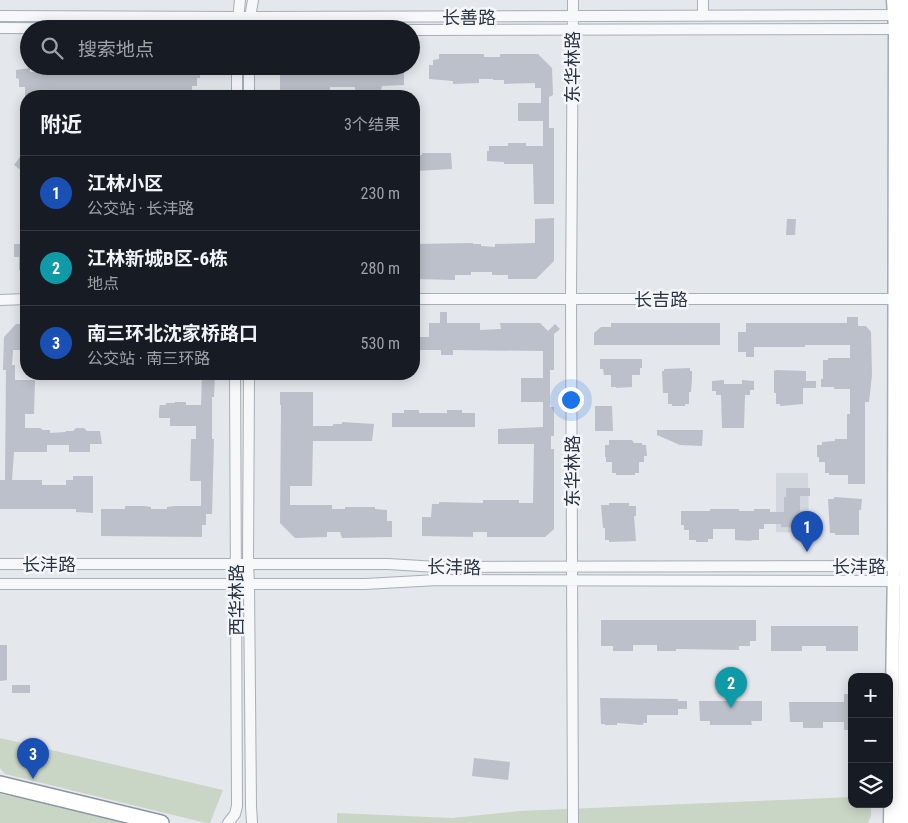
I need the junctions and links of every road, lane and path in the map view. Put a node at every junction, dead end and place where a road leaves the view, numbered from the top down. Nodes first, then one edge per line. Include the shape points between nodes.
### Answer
1 (240, 0) edge
2 (253, 0) edge
3 (573, 0) edge
4 (703, 0) edge
5 (893, 0) edge
6 (905, 0) edge
7 (0, 16) edge
8 (703, 16) junction
9 (902, 16) edge
10 (238, 17) junction
11 (251, 17) junction
12 (573, 17) junction
13 (250, 20) edge
14 (0, 28) edge
15 (20, 28) edge
16 (903, 29) edge
17 (420, 30) edge
18 (572, 30) junction
19 (237, 75) edge
20 (249, 75) edge
21 (237, 90) edge
22 (249, 90) edge
23 (420, 299) edge
24 (571, 299) junction
25 (903, 299) edge
26 (0, 300) edge
27 (20, 300) edge
28 (235, 380) edge
29 (249, 380) edge
30 (0, 564) edge
31 (236, 564) junction
32 (248, 564) junction
33 (903, 566) edge
34 (572, 568) junction
35 (572, 580) junction
36 (903, 581) edge
37 (0, 584) edge
38 (236, 584) junction
39 (249, 584) junction
40 (0, 784) edge
41 (161, 823) edge
42 (228, 823) edge
43 (252, 823) edge
44 (573, 823) edge
45 (890, 823) edge
46 (902, 823) edge

1 - 10 street
2 - 11 street
3 - 12 street, 东华林路
4 - 8 street
5 - 9 main road
6 - 9 main road
7 - 10 street, 长善路
8 - 9 street, 长善路
8 - 12 street, 长善路
9 - 16 main road
10 - 11 street, 长善路
11 - 12 street, 长善路
11 - 13 street
12 - 18 street, 东华林路
14 - 15 street
16 - 18 street, 长善路
16 - 25 main road
17 - 18 street, 长善路
18 - 24 street, 东华林路
19 - 21 street
20 - 22 street
23 - 24 street, 长吉路
24 - 25 street, 长吉路
24 - 34 street, 东华林路
25 - 33 main road
26 - 27 street
28 - 31 street, 西华林路
29 - 32 street, 西华林路
30 - 31 street, 长沣路
31 - 32 street, 长沣路
31 - 38 street, 西华林路
32 - 34 street, 长沣路
32 - 39 street, 西华林路
33 - 34 street, 长沣路
33 - 36 main road
34 - 35 street, 东华林路
35 - 36 street, 长沣路
35 - 39 street, 长沣路
35 - 44 street, 东华林路
36 - 45 main road
36 - 46 main road
37 - 38 street, 长沣路
38 - 39 street, 长沣路
38 - 42 street, 西华林路 via 237,806
39 - 43 street, 西华林路
40 - 41 highway

